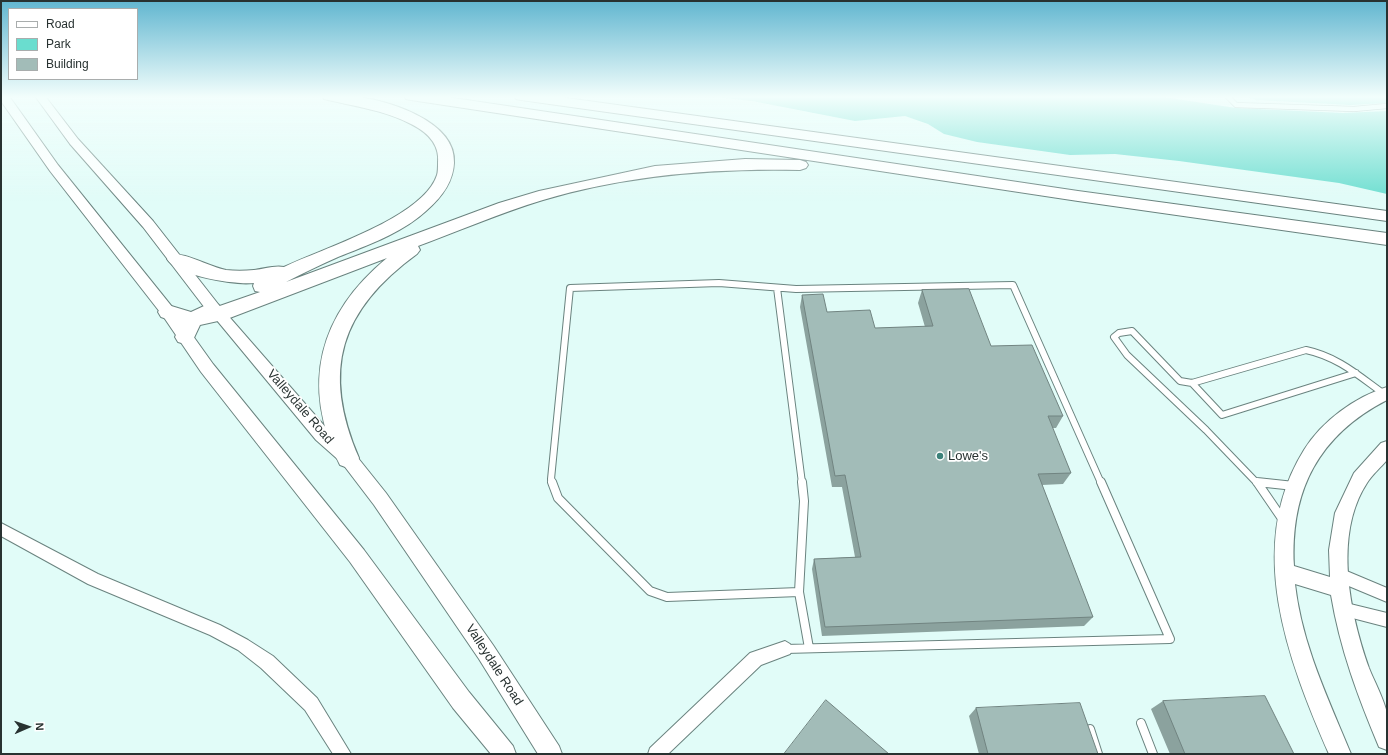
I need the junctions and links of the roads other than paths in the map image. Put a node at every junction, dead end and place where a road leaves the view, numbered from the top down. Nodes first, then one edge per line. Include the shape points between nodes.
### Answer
1 (28, 131) edge
2 (66, 131) edge
3 (431, 131) edge
4 (651, 131) edge
5 (780, 131) edge
6 (796, 131) edge
7 (830, 138) junction
8 (906, 170) junction
9 (1387, 216) edge
10 (436, 234) junction
11 (1387, 239) edge
12 (176, 259) junction
13 (303, 265) junction
14 (777, 288) junction
15 (217, 311) junction
16 (168, 312) joint
17 (189, 329) junction
18 (1356, 374) junction
19 (1192, 384) junction
20 (1386, 394) edge
21 (1387, 448) edge
22 (348, 458) junction
23 (1257, 482) junction
24 (1296, 487) junction
25 (1286, 525) junction
26 (1, 529) edge
27 (1285, 572) junction
28 (1338, 582) junction
29 (799, 592) junction
30 (1387, 595) edge
31 (1342, 609) junction
32 (1387, 620) edge
33 (809, 648) junction
34 (785, 649) joint
35 (1141, 723) dead end
36 (1090, 729) edge
37 (1387, 739) edge
38 (343, 754) edge
39 (504, 754) edge
40 (550, 754) edge
41 (656, 754) edge
42 (1098, 754) edge
43 (1153, 754) edge
44 (1340, 754) edge

1 - 16 main road
2 - 12 main road, Valleydale Road via 139,213
3 - 13 highway via 441,139 446,149 448,170 438,191 425,205 388,228
4 - 8 highway
5 - 7 highway
6 - 7 highway
7 - 9 highway
8 - 10 highway via 760,163 655,171 594,182 539,196
8 - 11 highway
10 - 15 highway
10 - 22 highway via 380,275 351,309 340,329 329,369 329,399
12 - 13 highway via 207,274 223,277 268,275
12 - 15 main road, Valleydale Road
13 - 15 highway
14 - 29 lane via 804,501
14 - 29 lane via 719,283 570,288 551,479 558,498 650,591 666,597
14 - 33 lane via 1013,285 1170,639
15 - 17 highway
15 - 22 main road, Valleydale Road via 322,435
16 - 17 highway
17 - 39 main road via 461,700
18 - 19 lane via 1324,354 1306,350
18 - 19 lane via 1222,415
18 - 20 lane
19 - 23 lane via 1180,381 1132,331 1120,332 1114,337 1127,355
20 - 24 main road via 1352,412 1333,428 1317,446
21 - 28 main road via 1365,470 1353,492 1344,518 1338,549
22 - 40 main road, Valleydale Road via 380,498 486,652
23 - 24 lane
23 - 25 lane
24 - 25 main road
25 - 27 main road
26 - 38 street via 93,579 215,630 243,645 267,662 311,704
27 - 28 main road
27 - 44 main road via 1290,614 1299,651 1320,710
28 - 30 street
28 - 31 main road
29 - 33 lane
31 - 32 street
31 - 37 main road via 1352,652
33 - 34 lane
34 - 41 street via 756,659
35 - 43 lane
36 - 42 lane

